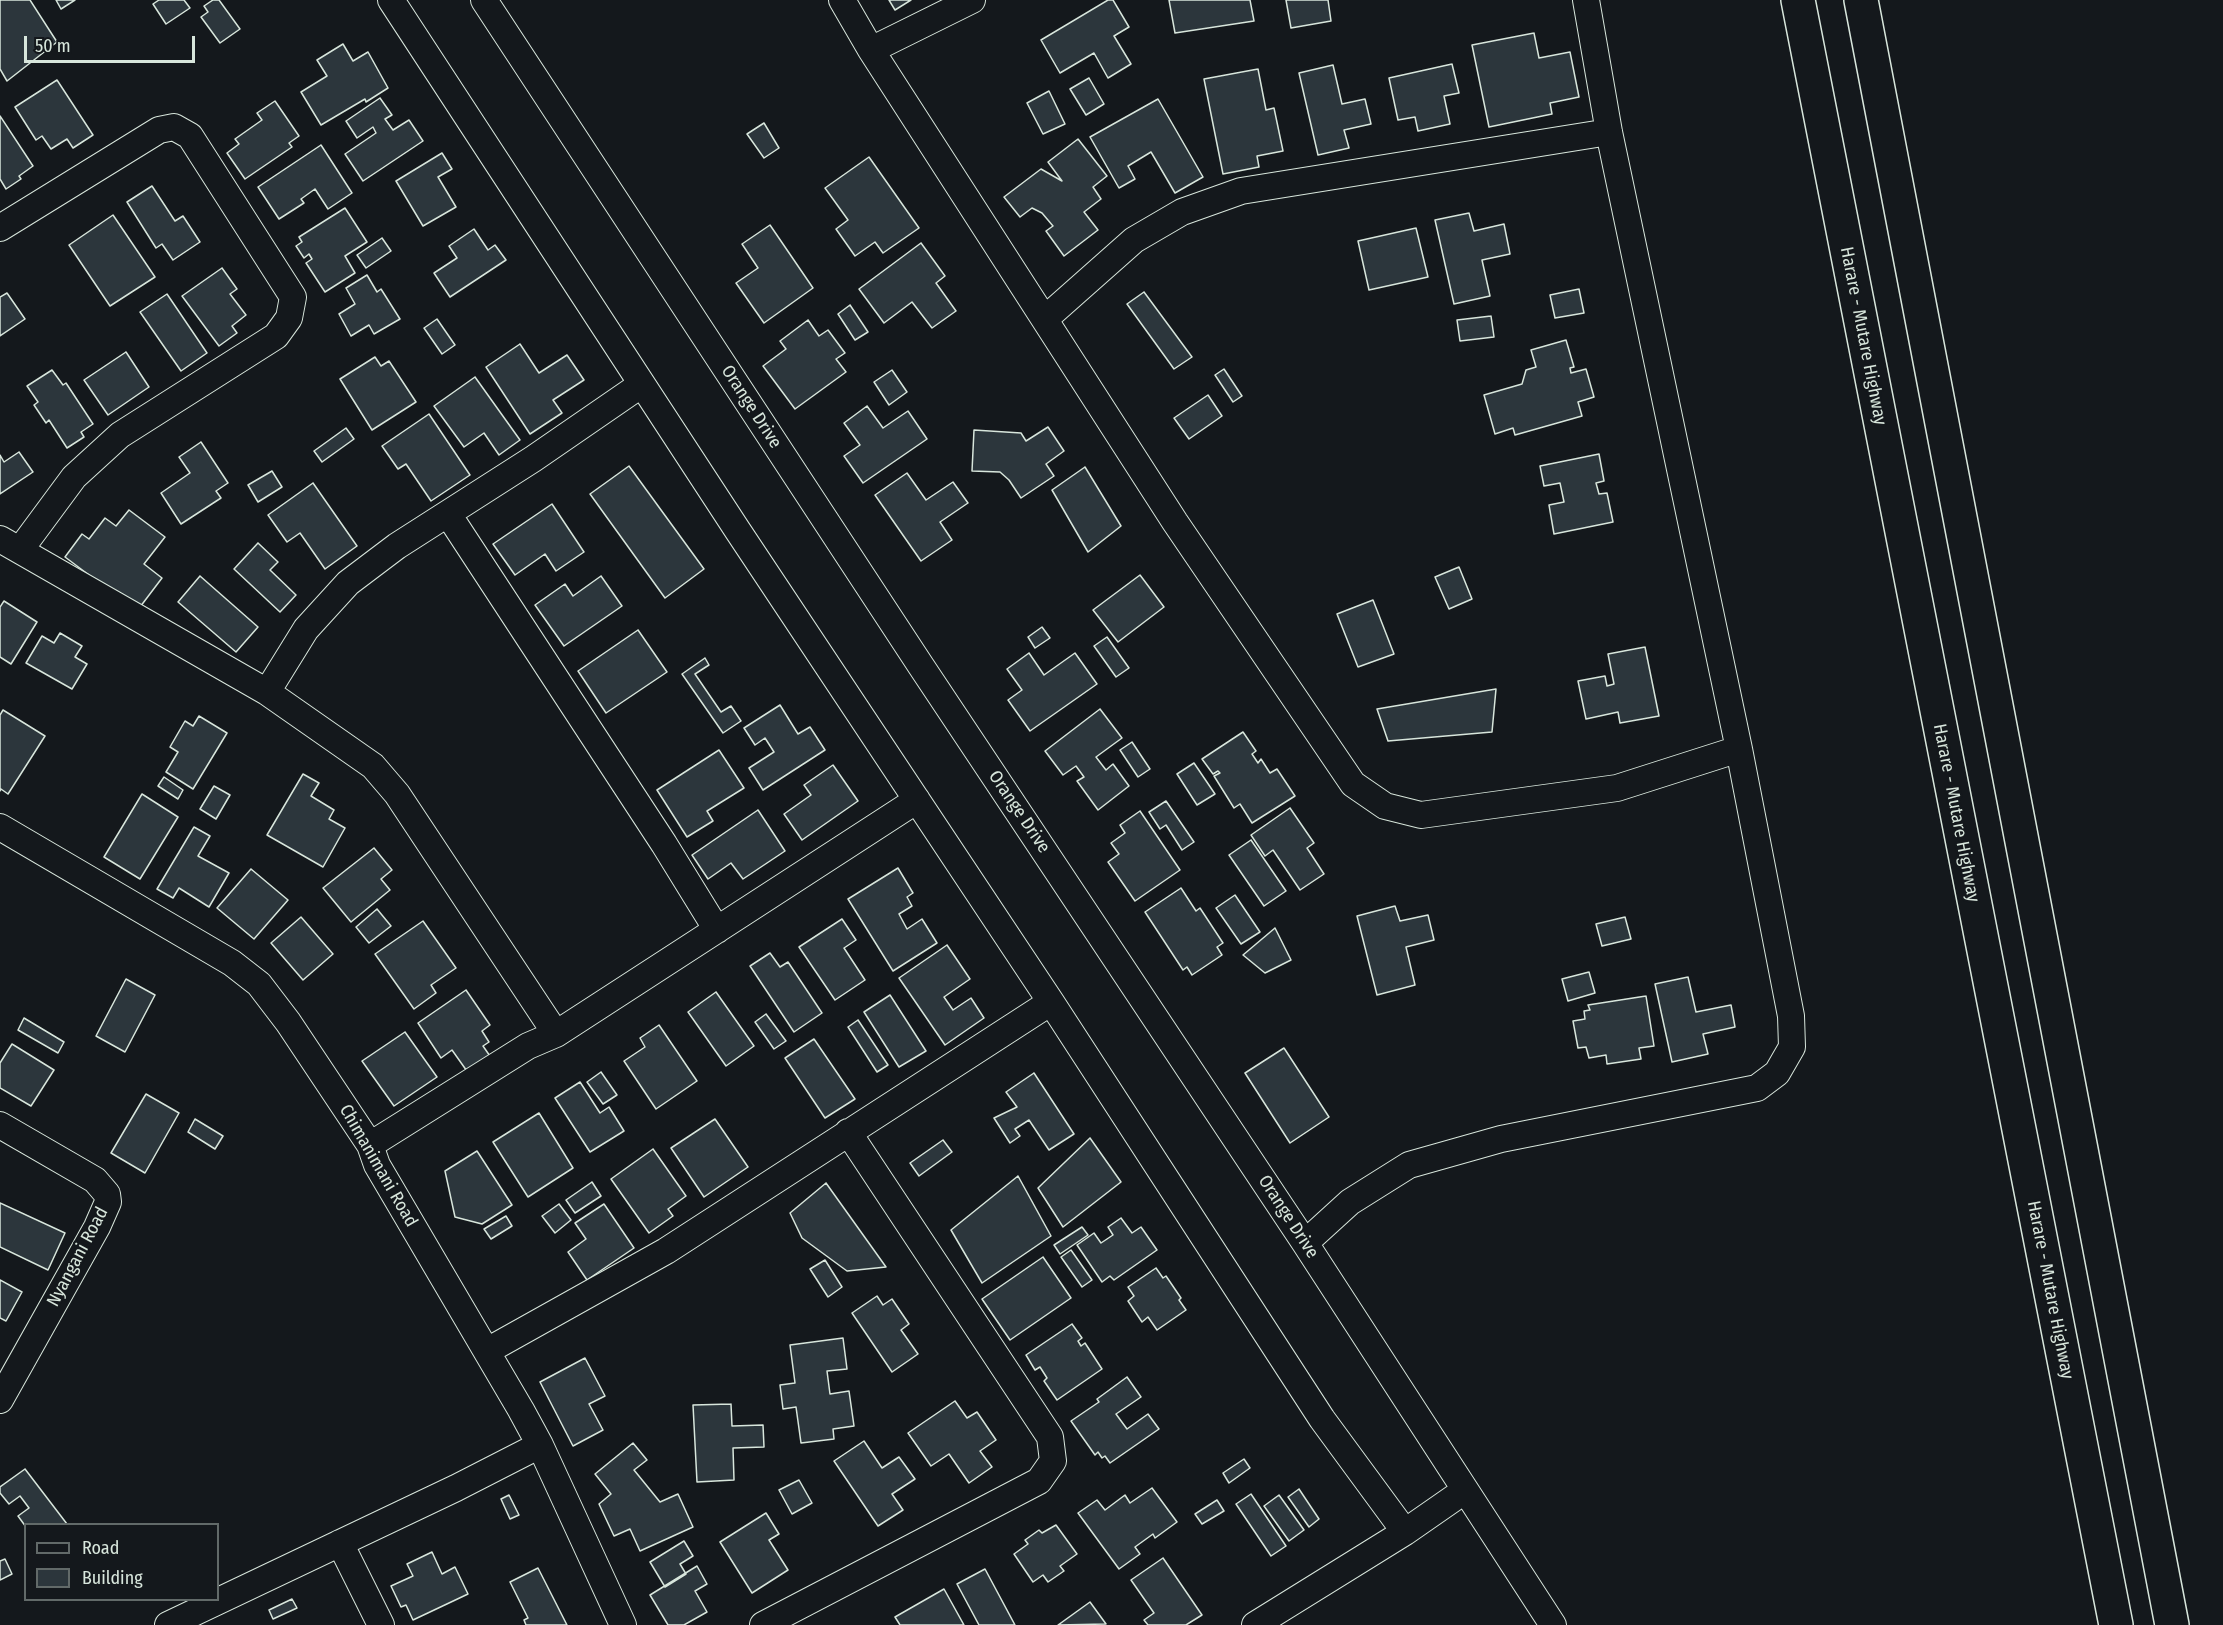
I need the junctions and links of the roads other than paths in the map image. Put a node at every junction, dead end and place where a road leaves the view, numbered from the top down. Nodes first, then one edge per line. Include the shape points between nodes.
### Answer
1 (391, 0) edge
2 (484, 0) edge
3 (842, 0) edge
4 (972, 0) edge
5 (1586, 0) edge
6 (1798, 0) edge
7 (1861, 0) edge
8 (871, 50) junction
9 (1609, 132) junction
10 (0, 228) edge
11 (1046, 318) junction
12 (642, 384) junction
13 (448, 514) junction
14 (10, 545) edge
15 (267, 692) junction
16 (1739, 749) junction
17 (917, 800) junction
18 (0, 827) edge
19 (717, 930) junction
20 (1051, 1002) junction
21 (556, 1034) junction
22 (0, 1125) edge
23 (848, 1132) junction
24 (370, 1145) junction
25 (1305, 1243) junction
26 (487, 1351) junction
27 (0, 1400) edge
28 (540, 1445) junction
29 (1464, 1491) junction
30 (1405, 1532) junction
31 (340, 1543) junction
32 (218, 1601) edge
33 (219, 1601) edge
34 (168, 1625) edge
35 (381, 1625) edge
36 (623, 1625) edge
37 (763, 1625) edge
38 (1255, 1625) edge
39 (1553, 1625) edge
40 (2116, 1625) edge
41 (2172, 1625) edge

1 - 12 street
2 - 25 street, Orange Drive
3 - 8 street
4 - 8 street
5 - 9 street
6 - 40 highway, Harare - Mutare Highway
7 - 41 highway
8 - 11 street
9 - 11 street via 1241,191 1182,212 1134,240
9 - 16 street
10 - 14 street via 159,130 174,127 190,136 293,297 289,318 276,336 120,435
11 - 16 street via 1175,522 1353,784 1384,806 1421,815 1617,788
12 - 13 street
12 - 17 street
13 - 15 street via 348,583 306,629
13 - 19 street
14 - 15 street
15 - 21 street via 373,766 397,795
16 - 25 street via 1791,1016 1792,1047 1777,1073 1757,1088 1501,1138 1409,1165 1350,1202
17 - 19 street
17 - 20 street
18 - 24 street, Chimanimani Road via 232,963 259,984
19 - 21 street
20 - 23 street
20 - 30 street via 1322,1419
21 - 24 street via 528,1046
22 - 27 street, Nyangani Road via 95,1180 107,1194 108,1202
23 - 26 street via 666,1251
23 - 37 street via 1050,1437 1053,1461 1039,1481
24 - 26 street, Chimanimani Road via 377,1165
25 - 29 street, Orange Drive
26 - 28 street, Chimanimani Road
28 - 31 street
28 - 36 street, Chimanimani Road
29 - 30 street
29 - 39 street, Orange Drive
30 - 38 street
31 - 33 street
31 - 35 street
32 - 34 street

